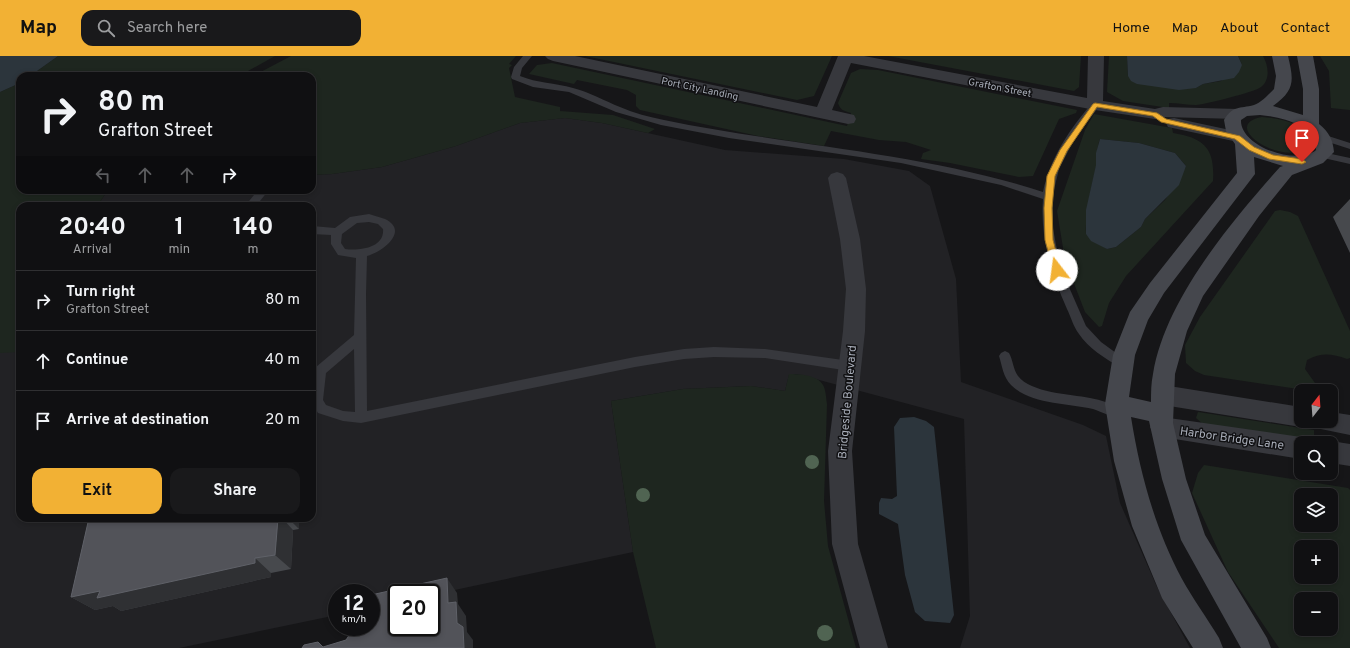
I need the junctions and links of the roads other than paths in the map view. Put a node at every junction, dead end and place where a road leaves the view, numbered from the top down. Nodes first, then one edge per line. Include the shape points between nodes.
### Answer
1 (528, 56) edge
2 (553, 56) edge
3 (1096, 56) edge
4 (1280, 56) edge
5 (1306, 56) edge
6 (846, 57) edge
7 (1095, 105) junction
8 (1259, 109) junction
9 (822, 114) junction
10 (1155, 114) junction
11 (1238, 114) junction
12 (848, 119) dead end
13 (1316, 131) junction
14 (1241, 140) junction
15 (1350, 146) edge
16 (1316, 158) junction
17 (1350, 161) edge
18 (837, 178) dead end
19 (260, 194) edge
20 (1049, 197) junction
21 (253, 202) edge
22 (316, 230) edge
23 (337, 232) junction
24 (362, 254) junction
25 (361, 336) junction
26 (1005, 356) dead end
27 (1123, 364) junction
28 (850, 366) junction
29 (1117, 408) junction
30 (1162, 412) junction
31 (1294, 417) edge
32 (361, 418) junction
33 (1338, 423) edge
34 (1350, 425) edge
35 (1294, 446) edge
36 (1338, 453) edge
37 (1350, 455) edge
38 (874, 648) edge
39 (1209, 648) edge
40 (1257, 648) edge

1 - 20 lane via 518,67 515,77 533,84 571,90 619,110 661,122 729,135 901,160 1003,182
2 - 9 street, Port City Landing
3 - 7 street
4 - 8 street via 1285,83 1282,92
5 - 13 street
6 - 7 street, Grafton Street
6 - 9 street
7 - 10 street, Grafton Street
7 - 20 lane via 1063,150 1051,176
8 - 11 street
8 - 13 street via 1286,114
9 - 12 street, Port City Landing
10 - 11 street, Grafton Street
10 - 14 street, Grafton Street via 1164,121
11 - 14 street via 1232,121 1232,126
13 - 15 lane
13 - 16 street via 1326,147
14 - 16 street via 1271,157 1292,162
14 - 27 street via 1246,174 1157,288 1138,318
16 - 17 lane
16 - 30 street via 1286,171 1261,199 1194,293 1176,331 1164,374
18 - 28 street, Bridgeside Boulevard via 850,239 856,289
19 - 21 lane
20 - 27 lane via 1049,240 1061,285 1083,331 1100,348
22 - 23 lane
23 - 24 lane via 336,244 342,252
23 - 24 lane via 346,224 360,218 378,219 387,224 387,240 377,248
24 - 25 lane
25 - 32 lane
25 - 32 lane via 320,371 317,400 322,409 342,416
26 - 29 lane via 1012,375 1020,385 1030,390
27 - 29 street
28 - 32 lane via 781,354 714,352 675,355
28 - 38 street, Bridgeside Boulevard via 840,451 845,544
29 - 30 street
29 - 39 street via 1126,461 1145,526 1172,588
30 - 31 street
30 - 35 street, Harbor Bridge Lane
30 - 40 street via 1174,479 1194,540
33 - 34 street
36 - 37 street

